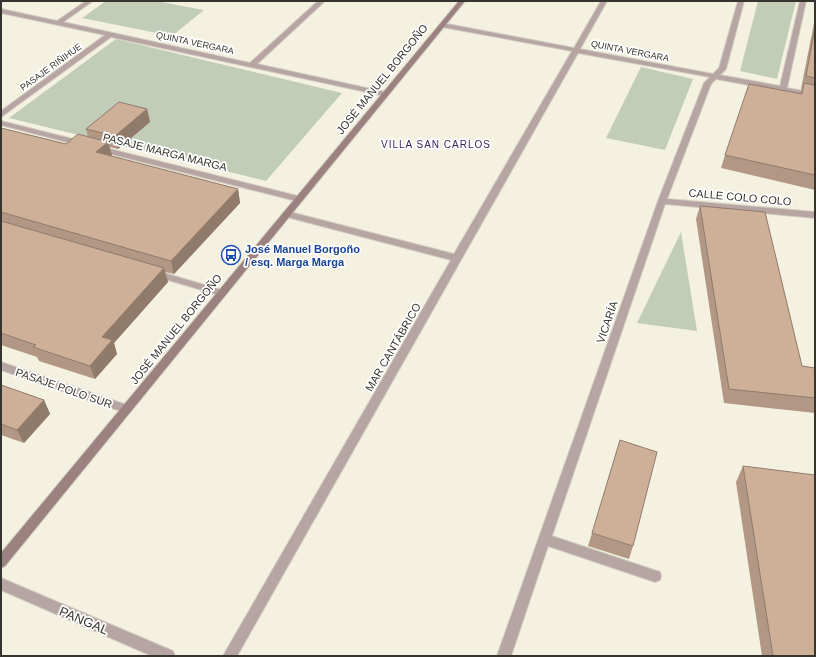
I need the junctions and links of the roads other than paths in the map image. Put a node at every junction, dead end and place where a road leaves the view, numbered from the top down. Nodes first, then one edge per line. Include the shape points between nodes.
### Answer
1 (90, 1) edge
2 (322, 1) edge
3 (462, 1) edge
4 (604, 1) edge
5 (741, 1) edge
6 (803, 1) edge
7 (1, 10) edge
8 (10, 12) junction
9 (1, 18) edge
10 (58, 23) junction
11 (442, 25) junction
12 (111, 34) junction
13 (576, 50) junction
14 (252, 65) junction
15 (715, 76) junction
16 (783, 89) junction
17 (386, 94) junction
18 (815, 95) edge
19 (1, 115) edge
20 (1, 123) edge
21 (299, 199) junction
22 (662, 202) junction
23 (286, 214) junction
24 (815, 215) edge
25 (457, 258) junction
26 (146, 270) edge
27 (222, 293) junction
28 (1, 366) edge
29 (126, 409) junction
30 (544, 539) junction
31 (1, 562) edge
32 (655, 576) dead end
33 (1, 584) edge
34 (168, 656) edge
35 (230, 656) edge
36 (504, 656) edge

1 - 10 street
2 - 14 street
3 - 11 street, JOSÉ MANUEL BORGOÑO
4 - 13 street, MAR CANTÁBRICO
5 - 15 street, VICARÍA via 722,69
6 - 16 street
7 - 8 street, QUINTA VERGARA
8 - 9 street
8 - 10 street, QUINTA VERGARA
10 - 12 street, QUINTA VERGARA
11 - 13 street, QUINTA VERGARA
11 - 17 street, JOSÉ MANUEL BORGOÑO
12 - 14 street, QUINTA VERGARA
12 - 19 street, PASAJE RIÑIHUE
13 - 15 street, QUINTA VERGARA
13 - 25 street, MAR CANTÁBRICO
14 - 17 street, QUINTA VERGARA
15 - 16 street, QUINTA VERGARA
15 - 22 street, VICARÍA via 708,83
16 - 18 street, QUINTA VERGARA
17 - 21 street, JOSÉ MANUEL BORGOÑO
20 - 21 street, PASAJE MARGA MARGA
21 - 23 street, JOSÉ MANUEL BORGOÑO
22 - 24 street, CALLE COLO COLO
22 - 30 street, VICARÍA
23 - 25 street
23 - 27 street, JOSÉ MANUEL BORGOÑO
25 - 35 street, MAR CANTÁBRICO
26 - 27 street
27 - 29 street, JOSÉ MANUEL BORGOÑO
28 - 29 street, PASAJE POLO SUR
29 - 31 street, JOSÉ MANUEL BORGOÑO
30 - 32 street
30 - 36 street, VICARÍA
33 - 34 street, PANGAL

